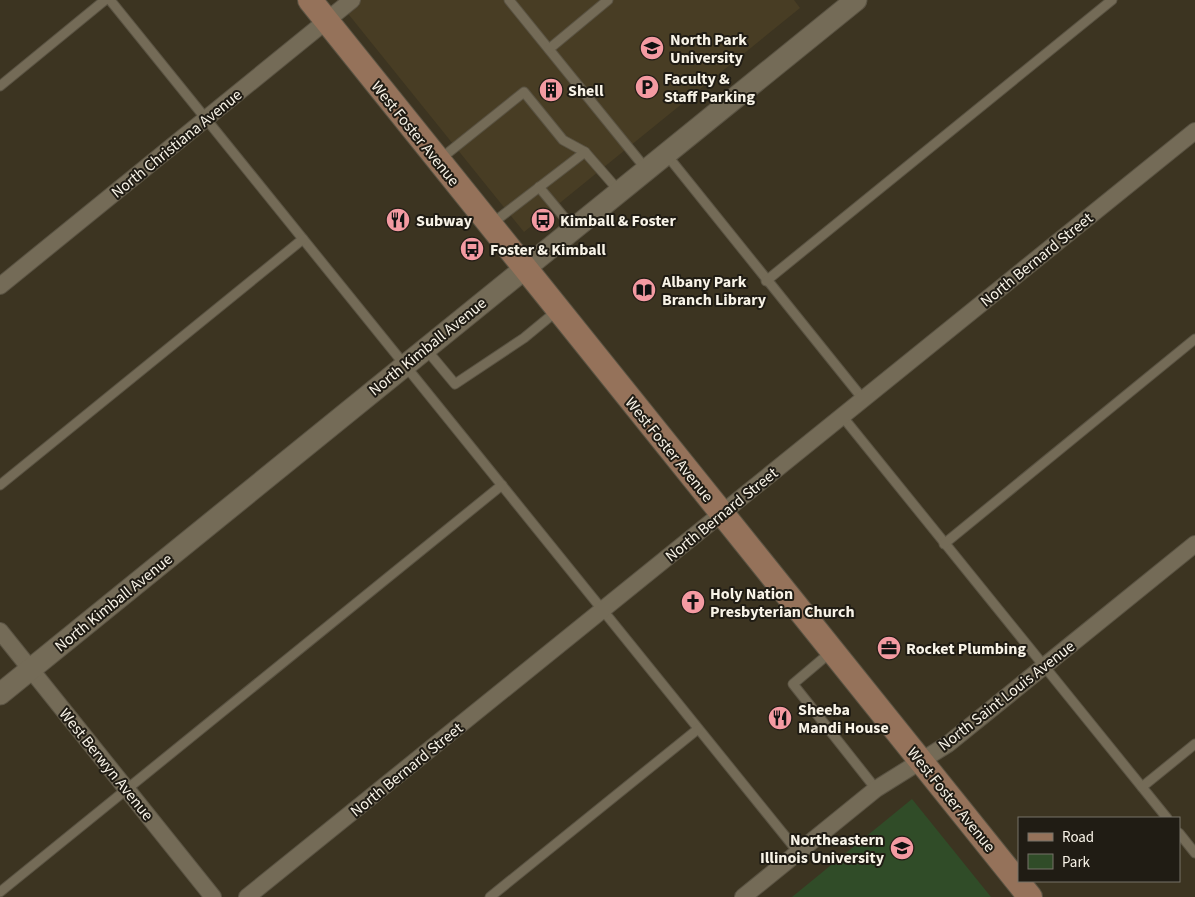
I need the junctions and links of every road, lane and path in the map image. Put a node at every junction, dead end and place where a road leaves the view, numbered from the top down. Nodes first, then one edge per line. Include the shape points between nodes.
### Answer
1 (106, 0) edge
2 (110, 0) edge
3 (310, 0) edge
4 (352, 0) edge
5 (509, 0) edge
6 (608, 0) edge
7 (856, 0) edge
8 (1112, 0) edge
9 (327, 21) junction
10 (549, 49) junction
11 (0, 86) edge
12 (206, 119) junction
13 (1195, 131) edge
14 (585, 152) junction
15 (665, 154) junction
16 (438, 161) junction
17 (646, 169) junction
18 (539, 187) junction
19 (619, 191) junction
20 (490, 225) junction
21 (573, 228) junction
22 (303, 239) junction
23 (524, 267) junction
24 (766, 281) junction
25 (0, 286) edge
26 (558, 310) junction
27 (1195, 339) edge
28 (425, 348) junction
29 (405, 365) junction
30 (863, 399) junction
31 (842, 416) junction
32 (502, 485) junction
33 (0, 486) edge
34 (722, 513) junction
35 (944, 544) junction
36 (1195, 544) edge
37 (602, 610) junction
38 (0, 631) edge
39 (832, 651) junction
40 (1044, 666) junction
41 (30, 669) junction
42 (0, 694) edge
43 (698, 729) junction
44 (1195, 744) edge
45 (921, 761) junction
46 (1142, 787) junction
47 (126, 789) junction
48 (876, 789) junction
49 (1166, 817) edge
50 (1180, 834) edge
51 (798, 852) junction
52 (1195, 853) edge
53 (0, 892) edge
54 (213, 897) edge
55 (247, 897) edge
56 (490, 897) edge
57 (743, 897) edge
58 (1030, 897) edge

1 - 11 lane
2 - 12 lane
3 - 9 main road, West Foster Avenue
4 - 9 street, North Christiana Avenue
5 - 10 lane
6 - 10 lane
7 - 15 street, North Kimball Avenue
8 - 24 lane
9 - 12 street, North Christiana Avenue
9 - 16 main road, West Foster Avenue
10 - 17 lane
12 - 22 lane
12 - 25 street, North Christiana Avenue
13 - 30 street, North Bernard Street
14 - 16 lane via 563,140 524,92
14 - 18 lane
14 - 19 lane
15 - 17 street, North Kimball Avenue
15 - 24 lane
16 - 20 main road, West Foster Avenue
17 - 19 street, North Kimball Avenue
18 - 20 lane
18 - 21 lane
19 - 21 street, North Kimball Avenue
20 - 23 main road, West Foster Avenue
21 - 23 street, North Kimball Avenue
22 - 29 lane
22 - 33 lane
23 - 26 main road, West Foster Avenue
23 - 28 street, North Kimball Avenue
24 - 30 lane
26 - 28 lane via 524,338 455,384
26 - 34 main road, West Foster Avenue
27 - 35 lane
28 - 29 street, North Kimball Avenue
29 - 32 lane
29 - 41 street, North Kimball Avenue
30 - 31 street, North Bernard Street
31 - 34 street, North Bernard Street
31 - 35 lane
32 - 37 lane
32 - 47 lane
34 - 37 street, North Bernard Street
34 - 39 main road, West Foster Avenue
35 - 40 lane
36 - 40 street, North Saint Louis Avenue
37 - 43 lane
37 - 55 street, North Bernard Street
38 - 41 street, West Berwyn Avenue
39 - 45 main road, West Foster Avenue
39 - 48 lane via 793,684
40 - 45 street, North Saint Louis Avenue via 948,744
40 - 46 lane
41 - 42 street, North Kimball Avenue
41 - 47 street, West Berwyn Avenue
43 - 51 lane
43 - 56 lane
44 - 46 lane
45 - 48 street, North Saint Louis Avenue
45 - 58 main road, West Foster Avenue
46 - 49 lane
47 - 53 lane
47 - 54 street, West Berwyn Avenue
48 - 51 street, North Saint Louis Avenue
50 - 52 lane
51 - 57 street, North Saint Louis Avenue

